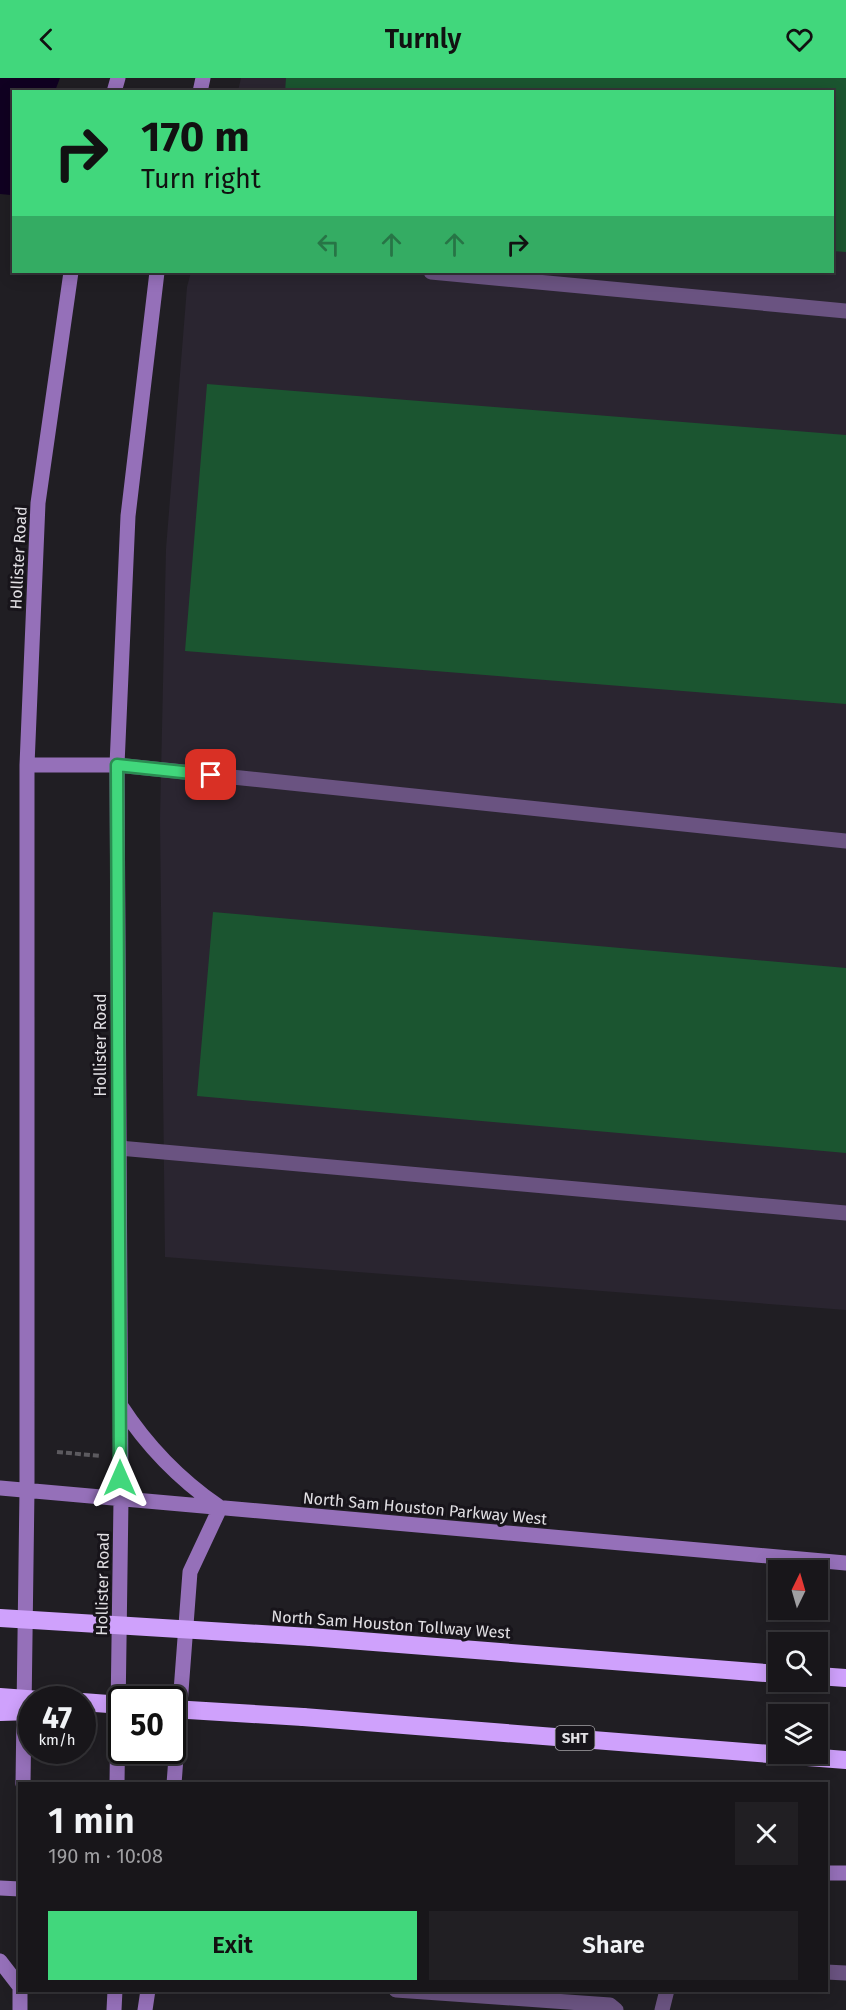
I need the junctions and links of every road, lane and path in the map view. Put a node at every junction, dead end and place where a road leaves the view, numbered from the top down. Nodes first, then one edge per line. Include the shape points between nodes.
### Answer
1 (71, 273) edge
2 (157, 273) edge
3 (442, 273) edge
4 (846, 311) edge
5 (27, 765) junction
6 (117, 765) junction
7 (846, 841) edge
8 (119, 1148) junction
9 (846, 1213) edge
10 (120, 1405) junction
11 (57, 1452) dead end
12 (105, 1457) dead end
13 (0, 1488) edge
14 (27, 1490) junction
15 (121, 1499) junction
16 (220, 1508) junction
17 (846, 1563) edge
18 (0, 1618) edge
19 (768, 1673) edge
20 (828, 1677) edge
21 (846, 1678) edge
22 (0, 1697) edge
23 (18, 1698) edge
24 (186, 1709) edge
25 (18, 1711) edge
26 (0, 1712) edge
27 (846, 1760) edge
28 (23, 1782) edge
29 (117, 1782) edge
30 (174, 1782) edge
31 (828, 1873) edge
32 (846, 1873) edge
33 (0, 1888) edge
34 (18, 1889) edge
35 (0, 1961) edge
36 (828, 1972) edge
37 (846, 1973) edge
38 (18, 1986) edge
39 (20, 1992) edge
40 (115, 1992) edge
41 (148, 1992) edge
42 (427, 1992) edge
43 (666, 1992) edge
44 (612, 2004) edge
45 (20, 2010) edge
46 (114, 2010) edge
47 (145, 2010) edge
48 (662, 2010) edge

1 - 5 main road, Hollister Road via 38,503
2 - 6 main road, Hollister Road via 128,516
3 - 4 lane
5 - 6 main road
5 - 14 main road, Hollister Road
6 - 7 lane
6 - 8 main road, Hollister Road
8 - 9 lane
8 - 10 main road, Hollister Road
10 - 15 main road, Hollister Road
10 - 16 main road via 162,1459 189,1486
11 - 12 path
13 - 14 main road, North Sam Houston Parkway West
14 - 15 main road, North Sam Houston Parkway West
14 - 28 main road, Hollister Road
15 - 16 main road, North Sam Houston Parkway West
15 - 29 main road, Hollister Road
16 - 17 main road, North Sam Houston Parkway West
16 - 30 main road via 190,1572
18 - 19 highway, North Sam Houston Tollway West, bridge via 310,1637
20 - 21 highway
22 - 23 highway, bridge
24 - 27 highway, SHT, bridge
25 - 26 highway, bridge
31 - 32 main road
33 - 34 main road
35 - 38 main road
36 - 37 lane
39 - 45 main road
40 - 46 main road
41 - 47 main road
42 - 44 lane
43 - 48 lane

